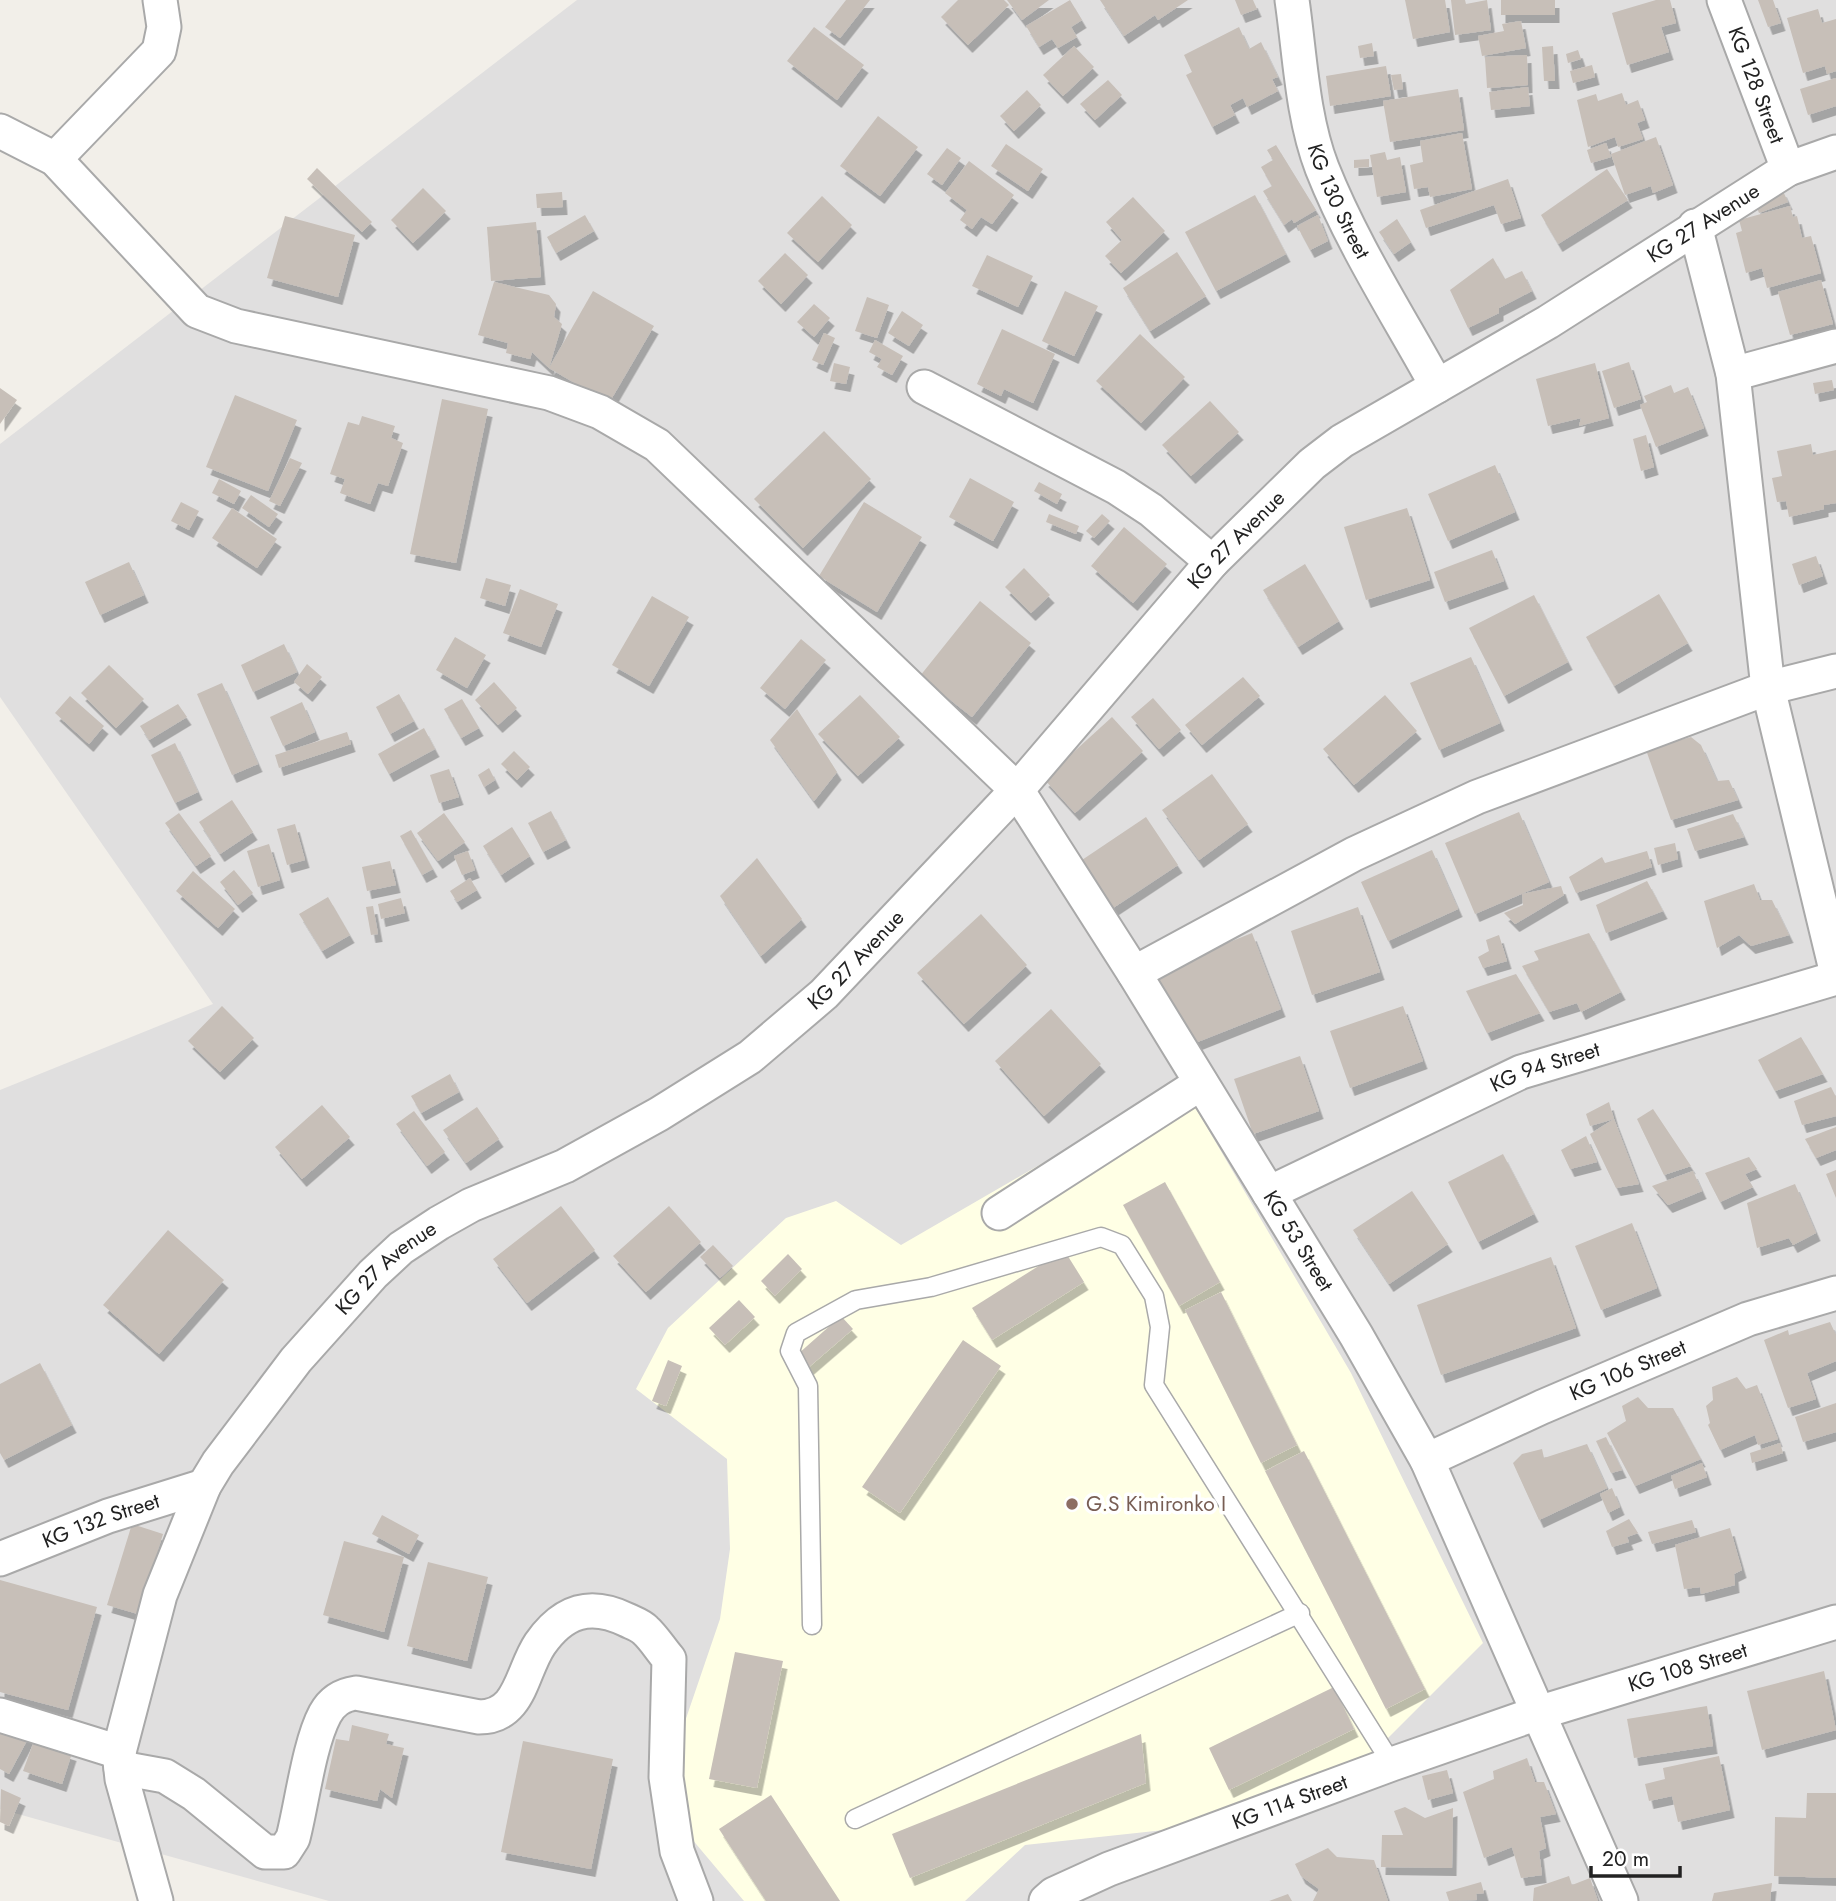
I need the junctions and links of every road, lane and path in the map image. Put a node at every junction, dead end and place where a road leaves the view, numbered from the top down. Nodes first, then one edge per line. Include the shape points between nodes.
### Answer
1 (160, 0) edge
2 (1292, 0) edge
3 (1724, 0) edge
4 (0, 131) edge
5 (1836, 152) edge
6 (55, 159) junction
7 (1787, 169) junction
8 (1695, 226) junction
9 (1836, 346) edge
10 (1733, 374) junction
11 (1437, 386) junction
12 (924, 387) dead end
13 (1212, 562) junction
14 (1836, 670) edge
15 (1768, 688) junction
16 (1017, 790) junction
17 (1836, 970) edge
18 (1134, 973) junction
19 (1836, 978) edge
20 (1201, 1083) junction
21 (1269, 1193) junction
22 (999, 1213) dead end
23 (1836, 1293) edge
24 (1427, 1460) junction
25 (204, 1486) junction
26 (0, 1559) edge
27 (1300, 1613) junction
28 (1836, 1622) edge
29 (812, 1625) dead end
30 (1538, 1713) junction
31 (0, 1716) edge
32 (120, 1760) junction
33 (1392, 1764) junction
34 (855, 1819) dead end
35 (156, 1901) edge
36 (696, 1901) edge
37 (1046, 1901) edge
38 (1621, 1901) edge

1 - 6 street via 164,27 159,51
2 - 11 street, KG 130 Street via 1308,113 1321,167
3 - 7 street, KG 128 Street
4 - 6 street, KG 53 Street
5 - 7 street, KG 27 Avenue
6 - 16 street, KG 53 Street via 197,311 236,326 549,393 600,412 657,445
7 - 8 street, KG 27 Avenue
8 - 10 street
8 - 11 street, KG 27 Avenue via 1548,322
9 - 10 street
10 - 15 street
11 - 13 street, KG 27 Avenue via 1342,441 1312,464
12 - 13 street via 1116,487
13 - 16 street, KG 27 Avenue
14 - 15 street
15 - 17 street
15 - 18 street via 1477,797 1354,853
16 - 18 street, KG 53 Street
16 - 25 street, KG 27 Avenue via 824,994 750,1057 565,1166 471,1205 401,1248 296,1360
18 - 20 street, KG 53 Street
19 - 21 street, KG 94 Street via 1521,1072
20 - 21 street, KG 53 Street
20 - 22 street
21 - 24 street, KG 53 Street
23 - 24 street, KG 106 Street via 1748,1319
24 - 30 street, KG 53 Street
25 - 26 street, KG 132 Street via 108,1516
25 - 32 street, KG 27 Avenue via 160,1595
27 - 29 lane via 1154,1385 1160,1327 1154,1296 1122,1245 1101,1237 931,1287 856,1300 796,1333 790,1351 808,1387
27 - 33 lane
27 - 34 lane
28 - 30 street, KG 108 Street
30 - 33 street, KG 114 Street
30 - 38 street, KG 53 Street
31 - 32 street
32 - 35 street, KG 27 Avenue
32 - 36 street via 165,1776 194,1794 265,1852 284,1852 293,1838 319,1730 334,1702 356,1693 494,1717 518,1692 538,1646 564,1619 588,1608 610,1612 644,1628 669,1659 666,1777 677,1851
33 - 37 street, KG 114 Street via 1109,1868

